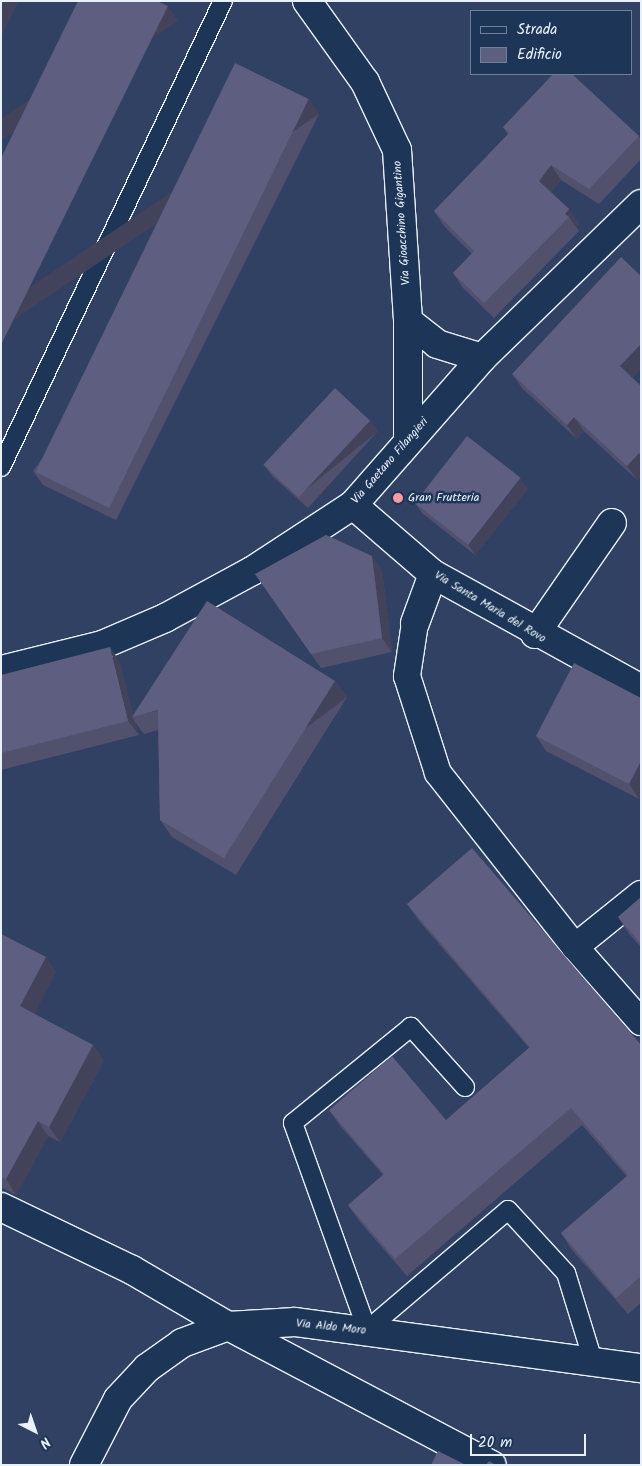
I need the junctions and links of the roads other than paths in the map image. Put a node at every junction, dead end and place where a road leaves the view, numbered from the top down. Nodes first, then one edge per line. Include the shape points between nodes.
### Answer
1 (223, 1) edge
2 (307, 1) edge
3 (641, 204) edge
4 (408, 321) junction
5 (482, 358) junction
6 (408, 441) junction
7 (1, 467) edge
8 (354, 505) junction
9 (612, 523) dead end
10 (433, 574) junction
11 (415, 623) joint
12 (535, 634) junction
13 (1, 670) edge
14 (641, 689) edge
15 (641, 894) edge
16 (575, 947) junction
17 (641, 1022) edge
18 (464, 1087) dead end
19 (1, 1207) edge
20 (228, 1326) junction
21 (367, 1330) junction
22 (593, 1361) junction
23 (641, 1368) edge
24 (84, 1465) edge
25 (492, 1465) edge

1 - 7 lane
2 - 4 street, Via Gioacchino Gigantino via 365,82 397,150
3 - 5 street, Via Gaetano Filangieri
4 - 5 street via 437,344
4 - 6 street, Via Gioacchino Gigantino
5 - 6 street, Via Gaetano Filangieri
6 - 8 street, Via Gaetano Filangieri
8 - 10 street, Via Santa Maria del Rovo
8 - 13 street, Via Gaetano Filangieri via 252,571 165,618 102,645
9 - 12 street
10 - 11 street
10 - 12 street, Via Santa Maria del Rovo
11 - 16 street via 407,676 438,773
12 - 14 street, Via Santa Maria del Rovo
15 - 16 street
16 - 17 street
18 - 21 lane via 411,1028 293,1123
19 - 20 street via 132,1270
20 - 21 street, Via Aldo Moro via 295,1322
20 - 24 street, Via Aldo Moro via 182,1342 147,1368 118,1398
20 - 25 street
21 - 22 street, Via Aldo Moro
21 - 22 lane via 508,1210 566,1273
22 - 23 street, Via Aldo Moro

